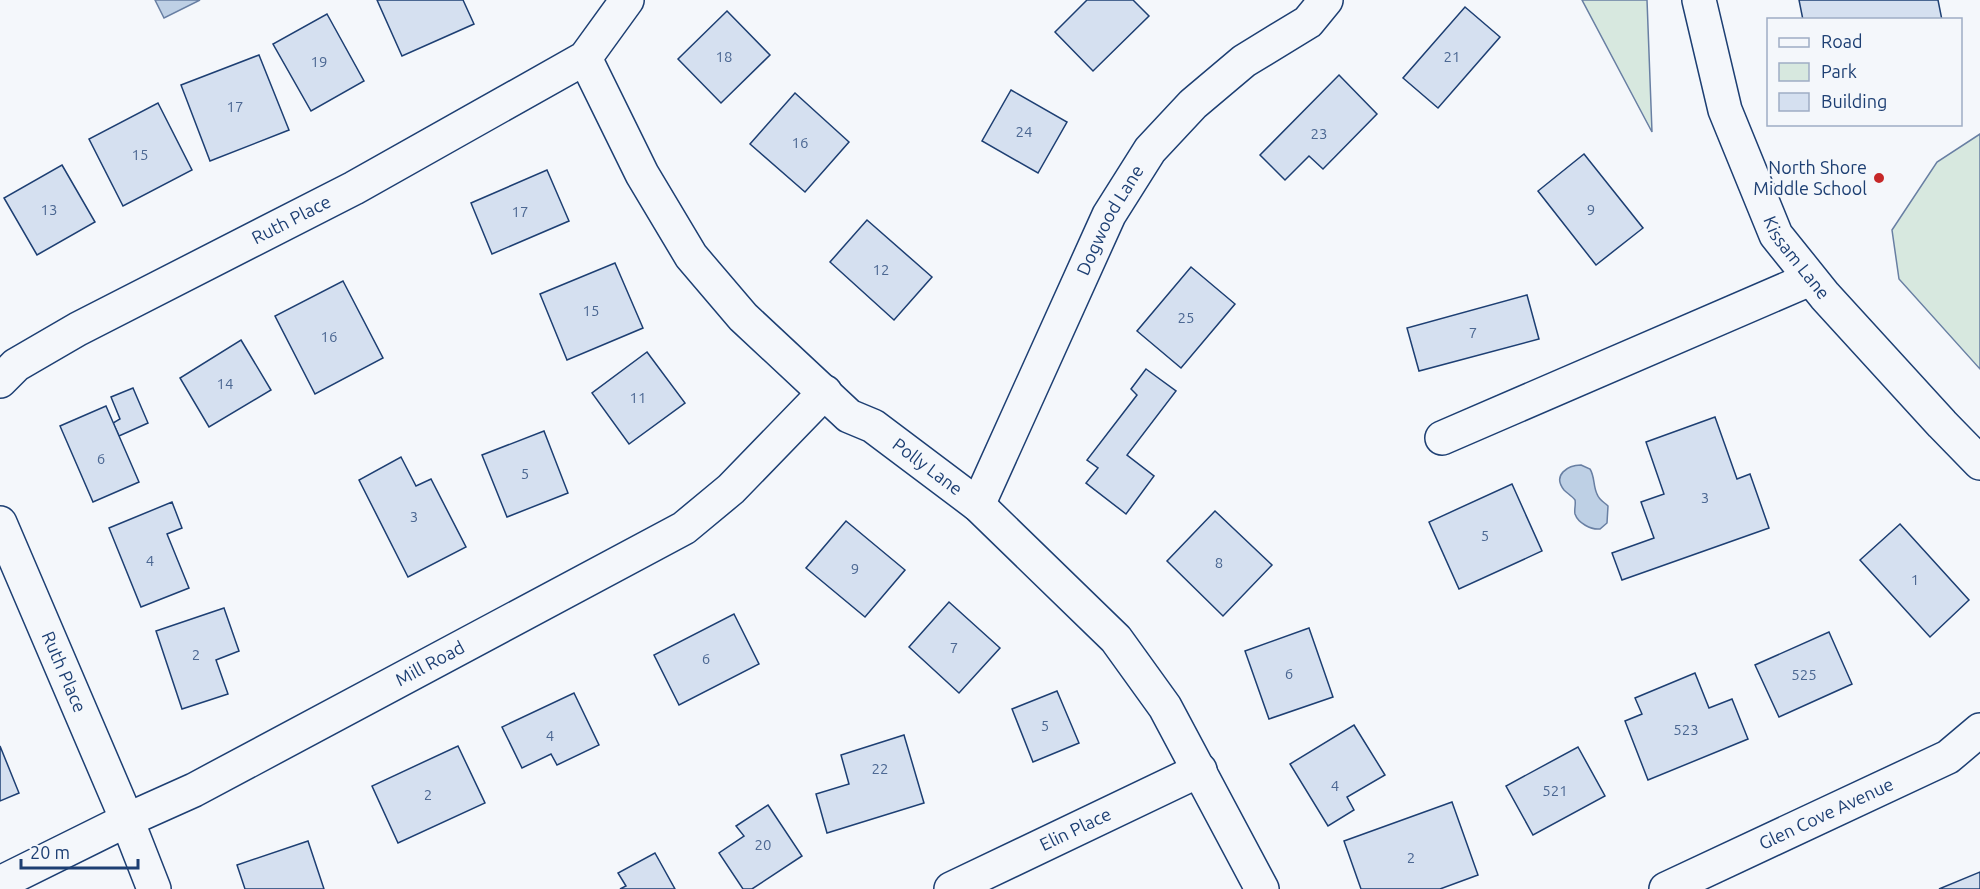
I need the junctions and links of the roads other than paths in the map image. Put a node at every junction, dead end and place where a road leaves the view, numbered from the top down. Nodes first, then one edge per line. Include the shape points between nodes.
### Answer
1 (627, 0) edge
2 (1326, 0) edge
3 (1699, 0) edge
4 (585, 58) junction
5 (1810, 279) junction
6 (0, 381) edge
7 (825, 392) junction
8 (1442, 438) dead end
9 (1980, 463) edge
10 (978, 506) junction
11 (0, 523) edge
12 (1980, 730) edge
13 (1200, 770) junction
14 (127, 820) junction
15 (0, 883) edge
16 (154, 889) edge
17 (951, 889) edge
18 (1263, 889) edge
19 (1666, 889) edge

1 - 4 street
2 - 10 street, Dogwood Lane via 1308,22 1244,61 1201,97 1150,150 1109,215
3 - 5 street, Kissam Lane via 1725,110 1776,235
4 - 6 street, Ruth Place via 354,188 78,329 16,365
4 - 7 street, Polly Lane via 642,174 691,256 743,317
5 - 8 street
5 - 9 street, Kissam Lane
7 - 10 street, Polly Lane via 849,416 873,426
7 - 14 street, Mill Road via 731,489 684,528 194,790
10 - 13 street, Polly Lane via 1116,639 1165,707
11 - 14 street, Ruth Place
12 - 19 street, Glen Cove Avenue via 1948,757
13 - 17 street, Elin Place
13 - 18 street, Polly Lane
14 - 15 street, Mill Road
14 - 16 street

